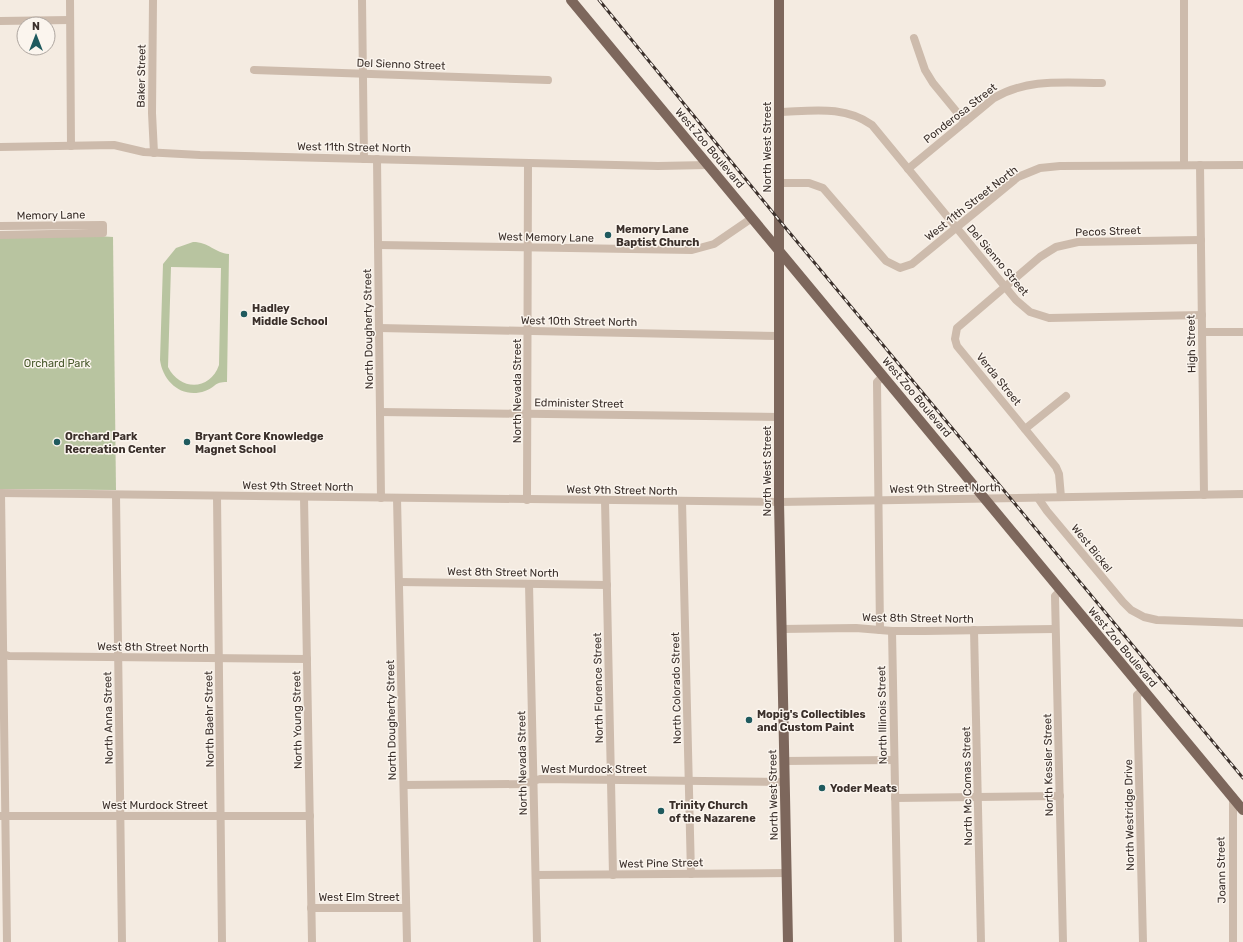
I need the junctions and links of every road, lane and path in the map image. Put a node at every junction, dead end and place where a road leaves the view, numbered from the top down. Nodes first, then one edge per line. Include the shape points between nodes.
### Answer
1 (70, 0) edge
2 (153, 0) edge
3 (362, 0) edge
4 (571, 0) edge
5 (779, 0) edge
6 (1184, 0) edge
7 (70, 20) junction
8 (0, 21) edge
9 (914, 38) dead end
10 (254, 70) dead end
11 (363, 74) junction
12 (548, 80) dead end
13 (1102, 82) dead end
14 (779, 112) junction
15 (965, 122) junction
16 (71, 146) junction
17 (0, 147) edge
18 (154, 153) junction
19 (364, 159) junction
20 (377, 159) junction
21 (528, 163) junction
22 (708, 165) junction
23 (1184, 165) junction
24 (1200, 165) junction
25 (1243, 166) edge
26 (908, 169) junction
27 (779, 183) junction
28 (752, 218) junction
29 (0, 226) edge
30 (957, 227) junction
31 (0, 235) edge
32 (1201, 240) junction
33 (378, 245) junction
34 (528, 247) junction
35 (779, 250) junction
36 (1005, 286) junction
37 (1202, 315) junction
38 (379, 328) junction
39 (528, 331) junction
40 (1202, 332) junction
41 (1243, 332) edge
42 (778, 336) junction
43 (883, 376) junction
44 (1066, 396) dead end
45 (380, 412) junction
46 (528, 414) junction
47 (778, 417) junction
48 (1025, 429) junction
49 (1, 493) edge
50 (1243, 494) edge
51 (116, 495) junction
52 (1204, 495) junction
53 (217, 496) junction
54 (304, 497) junction
55 (1061, 497) junction
56 (381, 498) junction
57 (397, 498) junction
58 (1038, 498) junction
59 (985, 499) junction
60 (527, 500) junction
61 (605, 500) junction
62 (682, 501) junction
63 (878, 501) junction
64 (779, 502) junction
65 (399, 582) junction
66 (529, 584) junction
67 (607, 584) junction
68 (1061, 590) junction
69 (1243, 623) edge
70 (781, 629) junction
71 (1055, 629) junction
72 (880, 630) junction
73 (974, 630) junction
74 (892, 631) junction
75 (2, 653) edge
76 (118, 657) junction
77 (219, 658) junction
78 (307, 658) junction
79 (1143, 690) junction
80 (894, 760) junction
81 (784, 761) junction
82 (611, 780) junction
83 (534, 781) junction
84 (689, 781) junction
85 (785, 782) junction
86 (404, 785) junction
87 (1060, 796) junction
88 (978, 797) junction
89 (1232, 797) junction
90 (895, 798) junction
91 (1243, 810) edge
92 (3, 816) edge
93 (120, 816) junction
94 (221, 816) junction
95 (310, 816) junction
96 (787, 873) junction
97 (612, 874) junction
98 (691, 874) junction
99 (536, 875) junction
100 (311, 908) junction
101 (406, 908) junction
102 (7, 942) edge
103 (122, 942) edge
104 (222, 942) edge
105 (312, 942) edge
106 (407, 942) edge
107 (538, 942) edge
108 (788, 942) edge
109 (898, 942) edge
110 (981, 942) edge
111 (1063, 942) edge
112 (1143, 942) edge
113 (1233, 942) edge

1 - 7 street
2 - 18 street, Baker Street
3 - 11 street
4 - 22 main road, West Zoo Boulevard
5 - 14 main road, North West Street
6 - 23 street
7 - 8 street
7 - 16 street
9 - 15 street via 925,70
10 - 11 street, Del Sienno Street
11 - 12 street, Del Sienno Street
11 - 19 street
13 - 15 street, Ponderosa Street via 1024,85 994,98
14 - 26 street, Del Sienno Street via 830,111 856,115 872,125
14 - 27 main road, North West Street
15 - 26 street, Ponderosa Street
16 - 17 street, West 11th Street North
16 - 18 street, West 11th Street North via 114,145
18 - 19 street, West 11th Street North
19 - 20 street, West 11th Street North
20 - 21 street, West 11th Street North
20 - 33 street, North Dougherty Street
21 - 22 street, West 11th Street North
21 - 34 street, North Nevada Street
22 - 28 main road, West Zoo Boulevard
23 - 24 street, West 11th Street North
23 - 30 street, West 11th Street North via 1040,168 1018,177
24 - 25 street, West 11th Street North
24 - 32 street, High Street
26 - 30 street, Del Sienno Street
27 - 30 street, West 11th Street North via 808,184 823,188 886,261 897,268 906,268 912,264
27 - 35 main road, North West Street
28 - 34 street, West Memory Lane via 714,244 692,250
28 - 35 main road, West Zoo Boulevard
29 - 31 street, Memory Lane via 103,225 103,234
30 - 36 street, Del Sienno Street
32 - 36 street, Pecos Street via 1065,244 1049,251
32 - 37 street, High Street
33 - 34 street, West Memory Lane
33 - 38 street, North Dougherty Street
34 - 39 street, North Nevada Street
35 - 42 main road, North West Street
35 - 43 main road, West Zoo Boulevard
36 - 37 street, Del Sienno Street via 1030,312 1049,318
36 - 48 street, Verda Street via 960,323 955,339 957,346
37 - 40 street, High Street
38 - 39 street, West 10th Street North
38 - 45 street, North Dougherty Street
39 - 42 street, West 10th Street North
39 - 46 street, North Nevada Street
40 - 41 street
40 - 52 street, High Street
42 - 47 main road, North West Street
43 - 59 main road, West Zoo Boulevard
43 - 63 street via 877,382
44 - 48 street
45 - 46 street, Edminister Street
45 - 56 street, North Dougherty Street
46 - 47 street, Edminister Street
46 - 60 street, North Nevada Street
47 - 64 main road, North West Street
48 - 55 street, Verda Street via 1056,467
49 - 51 street, West 9th Street North
49 - 75 street
50 - 52 street, West 9th Street North
51 - 53 street, West 9th Street North
51 - 76 street, North Anna Street
52 - 55 street, West 9th Street North
53 - 54 street, West 9th Street North
53 - 77 street, North Baehr Street
54 - 56 street, West 9th Street North
54 - 78 street, North Young Street
55 - 58 street, West 9th Street North
56 - 57 street, West 9th Street North
57 - 60 street, West 9th Street North
57 - 65 street, North Dougherty Street
58 - 59 street, West 9th Street North
58 - 69 street, West Bickel via 1046,511 1131,610 1157,620
59 - 63 street, West 9th Street North
59 - 68 main road, West Zoo Boulevard
60 - 61 street, West 9th Street North
61 - 62 street, West 9th Street North
61 - 67 street, North Florence Street
62 - 64 street, West 9th Street North
62 - 84 street, North Colorado Street
63 - 64 street, West 9th Street North
63 - 72 street
64 - 70 main road, North West Street
65 - 66 street, West 8th Street North
65 - 86 street, North Dougherty Street
66 - 67 street, West 8th Street North
66 - 83 street, North Nevada Street
67 - 82 street, North Florence Street
68 - 71 street, North Kessler Street via 1055,596
68 - 79 main road, West Zoo Boulevard
70 - 72 street, West 8th Street North
70 - 81 main road, North West Street
71 - 73 street, West 8th Street North
71 - 87 street, North Kessler Street
72 - 74 street, West 8th Street North
73 - 74 street, West 8th Street North
73 - 88 street, North Mc Comas Street
74 - 80 street, North Illinois Street
75 - 76 street, West 8th Street North via 9,656
75 - 92 street
76 - 77 street, West 8th Street North
76 - 93 street, North Anna Street
77 - 78 street, West 8th Street North
77 - 94 street, North Baehr Street
78 - 95 street, North Young Street
79 - 89 main road, West Zoo Boulevard
79 - 112 street, North Westridge Drive via 1137,695
80 - 81 street
80 - 90 street, North Illinois Street
81 - 85 main road, North West Street
82 - 83 street, West Murdock Street
82 - 84 street, West Murdock Street
82 - 97 street, North Florence Street
83 - 86 street, West Murdock Street via 523,784
83 - 99 street, North Nevada Street
84 - 85 street, West Murdock Street
84 - 98 street, North Colorado Street
85 - 96 main road, North West Street
86 - 101 street, North Dougherty Street
87 - 88 street
87 - 111 street, North Kessler Street
88 - 90 street
88 - 110 street, North Mc Comas Street
89 - 91 main road, West Zoo Boulevard
89 - 113 street, Joann Street
90 - 109 street, North Illinois Street
92 - 93 street, West Murdock Street
92 - 102 street
93 - 94 street, West Murdock Street
93 - 103 street, North Anna Street
94 - 95 street, West Murdock Street
94 - 104 street, North Baehr Street
95 - 100 street, North Young Street
96 - 98 street, West Pine Street
96 - 108 main road, North West Street
97 - 98 street, West Pine Street
97 - 99 street, West Pine Street
99 - 107 street, North Nevada Street
100 - 101 street, West Elm Street
100 - 105 street, North Young Street
101 - 106 street, North Dougherty Street

